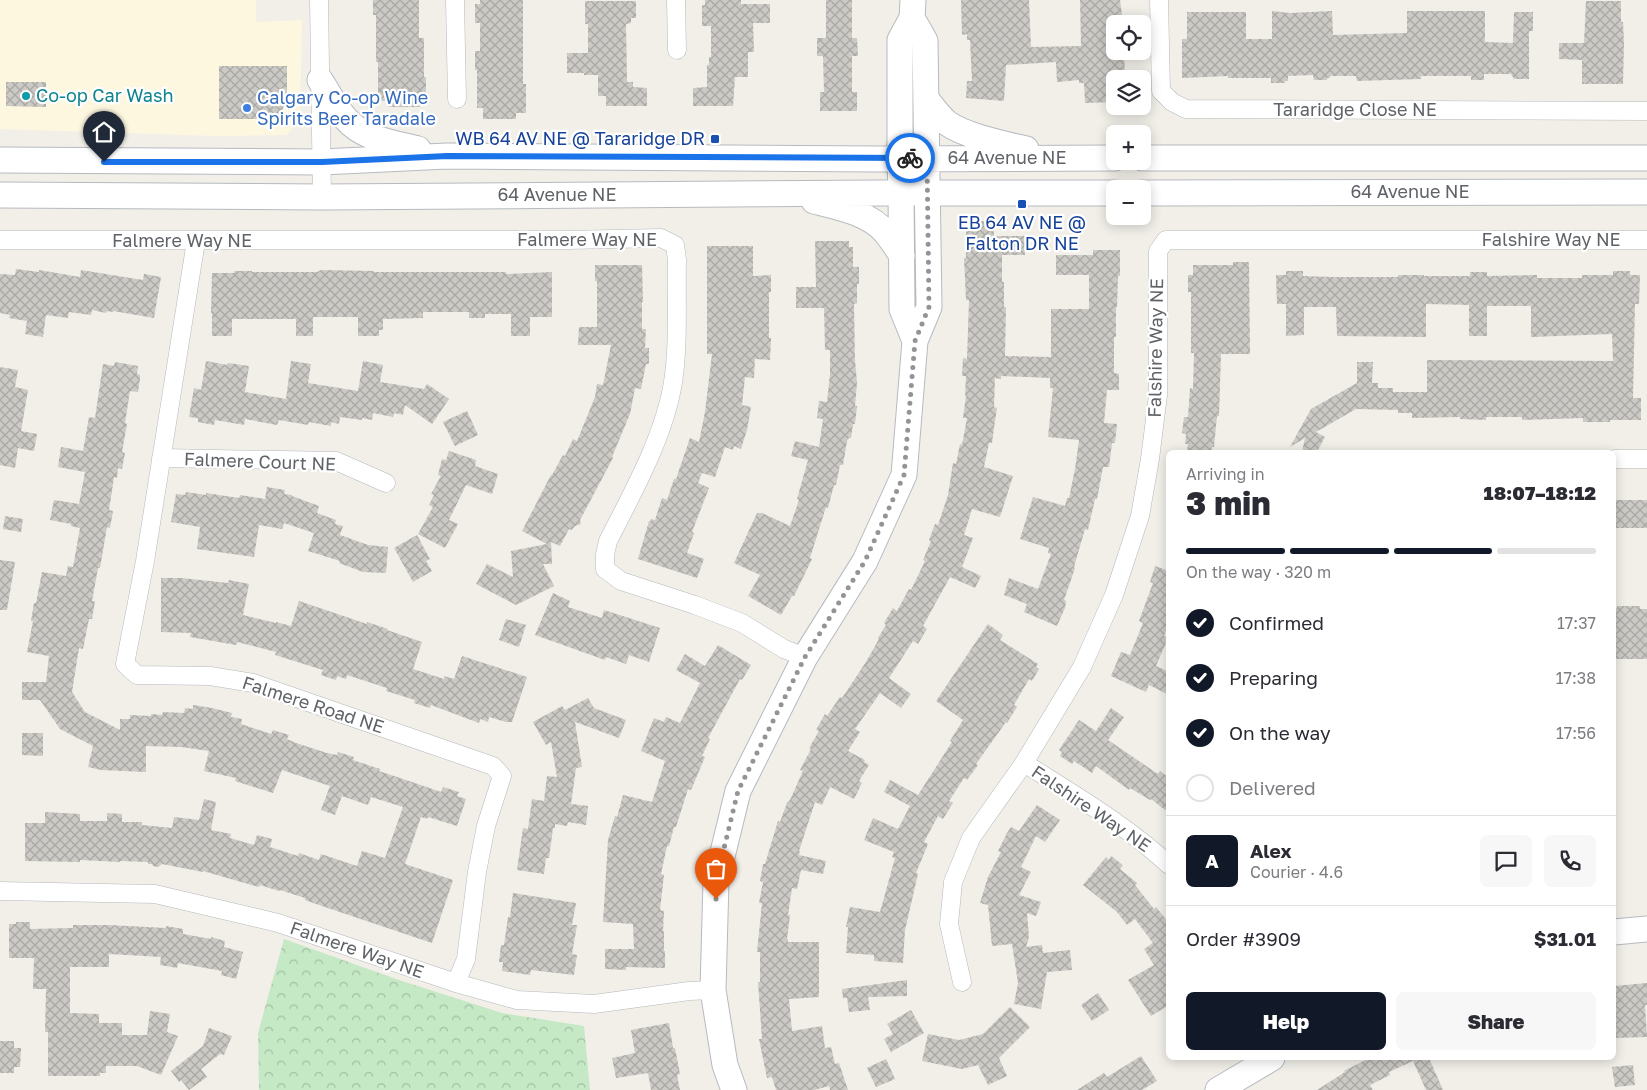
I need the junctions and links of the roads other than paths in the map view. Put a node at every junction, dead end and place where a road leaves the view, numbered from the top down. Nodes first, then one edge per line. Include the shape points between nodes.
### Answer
1 (455, 0) edge
2 (676, 0) edge
3 (1159, 0) edge
4 (322, 3) edge
5 (912, 9) edge
6 (677, 50) dead end
7 (320, 80) junction
8 (457, 99) dead end
9 (926, 99) junction
10 (1647, 111) edge
11 (447, 156) junction
12 (900, 158) junction
13 (927, 158) junction
14 (1058, 158) junction
15 (1106, 158) edge
16 (1151, 158) edge
17 (1647, 158) edge
18 (0, 160) edge
19 (322, 162) junction
20 (1151, 192) edge
21 (1647, 192) edge
22 (789, 193) junction
23 (902, 193) junction
24 (928, 193) junction
25 (1106, 193) edge
26 (0, 194) edge
27 (322, 197) junction
28 (0, 240) edge
29 (1647, 240) edge
30 (196, 241) junction
31 (902, 256) junction
32 (915, 341) junction
33 (161, 458) junction
34 (1616, 459) edge
35 (1647, 459) edge
36 (386, 483) dead end
37 (805, 657) junction
38 (1024, 763) junction
39 (1166, 862) edge
40 (0, 891) edge
41 (1647, 929) edge
42 (1616, 932) edge
43 (962, 982) dead end
44 (456, 983) junction
45 (713, 990) junction
46 (1269, 1060) edge
47 (734, 1090) edge
48 (1218, 1090) edge

1 - 8 street
2 - 6 street
3 - 10 street, Tararidge Close NE via 1161,91 1186,110
4 - 7 street
5 - 9 main road via 925,42
5 - 12 main road via 900,40
7 - 11 main road via 346,119 356,127 382,140
7 - 19 street
9 - 13 main road
9 - 14 main road via 942,118 962,131
11 - 12 main road, 64 Avenue NE
11 - 19 main road, 64 Avenue NE
12 - 13 main road, 64 Avenue NE
12 - 23 main road
13 - 14 main road, 64 Avenue NE
13 - 24 main road
14 - 15 main road, 64 Avenue NE
16 - 17 main road, 64 Avenue NE
18 - 19 main road, 64 Avenue NE
19 - 27 street
20 - 21 main road, 64 Avenue NE
22 - 23 main road, 64 Avenue NE
22 - 27 main road, 64 Avenue NE
22 - 31 main road via 875,223 885,231
23 - 24 main road, 64 Avenue NE
23 - 31 main road
24 - 25 main road, 64 Avenue NE
24 - 32 main road via 929,307
26 - 27 main road, 64 Avenue NE
28 - 30 street, Falmere Way NE
29 - 38 street, Falshire Way NE via 1166,240 1158,251 1158,396 1140,516 1114,595 1082,667
30 - 33 street, Falmere Road NE
30 - 37 street, Falmere Way NE via 661,238 675,245 673,384 657,438 608,541 605,568 621,581 742,623 784,649
31 - 32 main road via 902,310
32 - 37 main road via 904,475 865,561
33 - 36 street, Falmere Court NE via 336,461
33 - 44 street, Falmere Road NE via 125,664 137,675 210,676 253,683 493,766 502,776 486,826 466,959
34 - 35 street
37 - 45 main road via 738,791 716,881
38 - 39 street, Falshire Way NE via 1113,820
38 - 43 street via 971,838 954,882 948,924
40 - 44 street, Falmere Way NE via 155,894 278,923
41 - 42 main road
44 - 45 street, Falmere Way NE via 517,1000 594,1004
45 - 47 main road via 725,1065
46 - 48 main road

